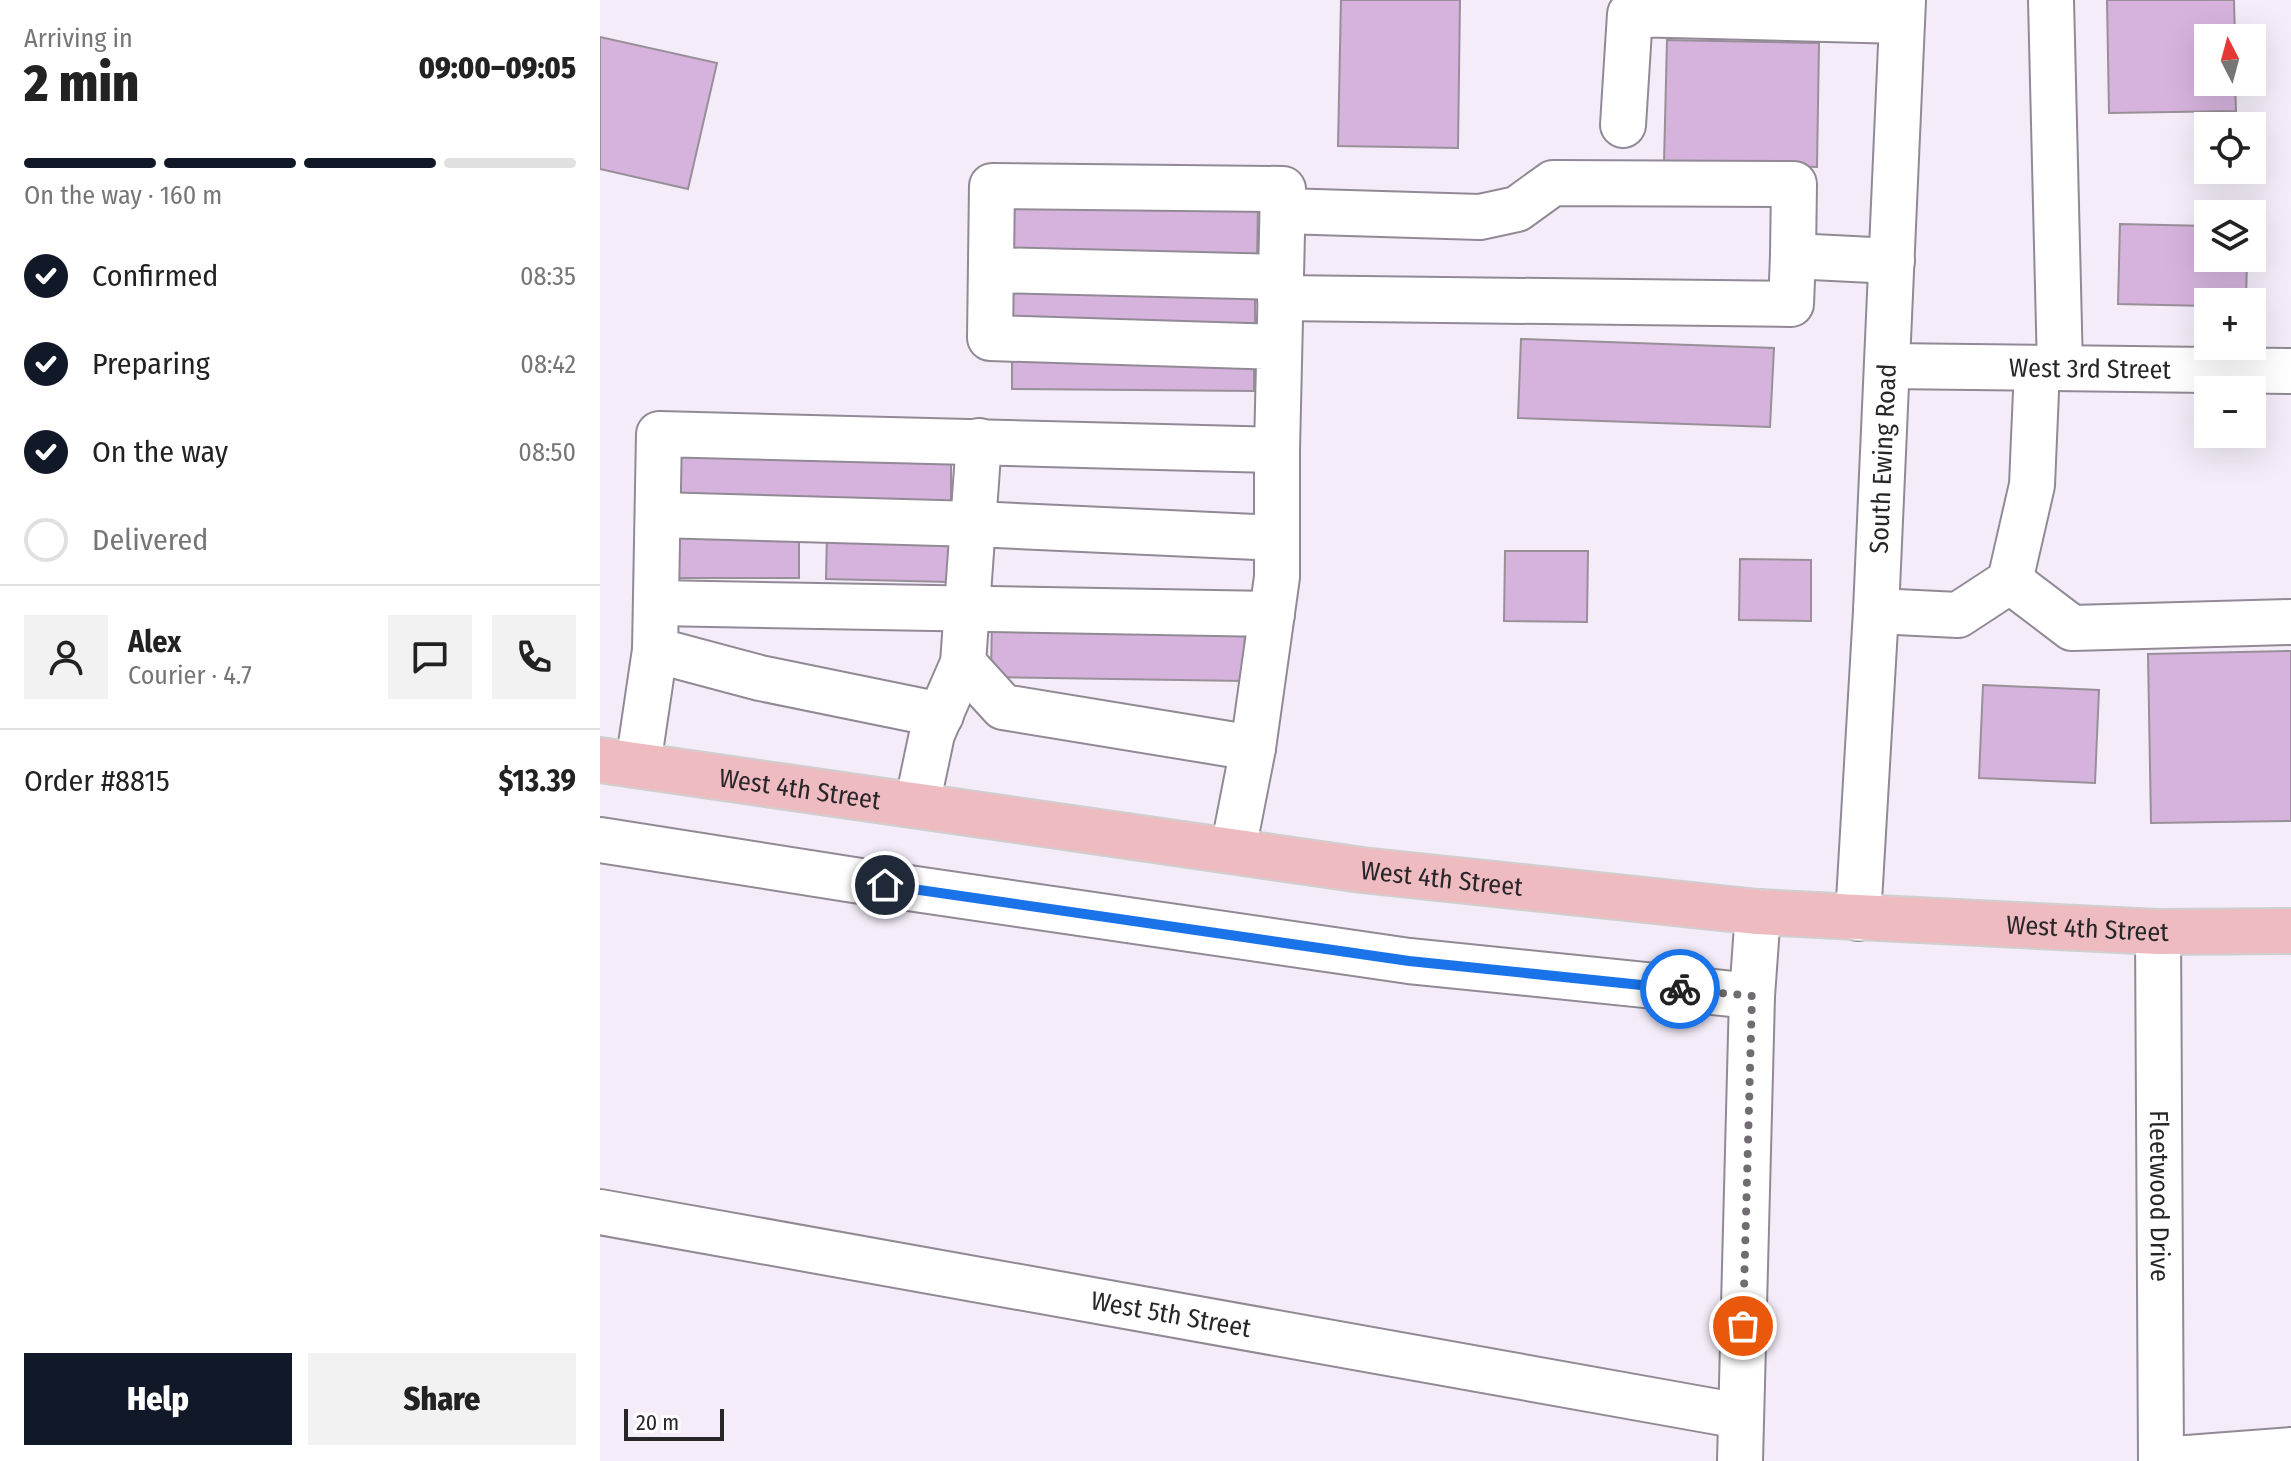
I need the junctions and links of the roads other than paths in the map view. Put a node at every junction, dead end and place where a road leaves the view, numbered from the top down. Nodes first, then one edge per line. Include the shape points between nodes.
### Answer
1 (2051, 0) edge
2 (1902, 10) edge
3 (1623, 125) dead end
4 (1283, 211) junction
5 (1793, 256) junction
6 (1892, 261) junction
7 (991, 270) junction
8 (1281, 287) junction
9 (1279, 347) junction
10 (1888, 366) junction
11 (2048, 368) junction
12 (2291, 371) edge
13 (979, 441) junction
14 (1277, 450) junction
15 (658, 515) junction
16 (975, 524) junction
17 (1277, 538) junction
18 (2010, 581) junction
19 (656, 603) junction
20 (969, 607) junction
21 (1876, 611) junction
22 (1272, 614) junction
23 (2291, 622) edge
24 (655, 650) junction
25 (963, 663) junction
26 (941, 715) junction
27 (1253, 748) junction
28 (619, 762) edge
29 (917, 805) junction
30 (600, 840) edge
31 (1233, 850) junction
32 (1758, 912) junction
33 (1858, 918) junction
34 (2291, 931) edge
35 (2158, 932) junction
36 (1752, 996) junction
37 (600, 1212) edge
38 (1740, 1416) junction
39 (2291, 1450) edge
40 (2161, 1460) edge
41 (1740, 1461) edge

1 - 11 street
2 - 3 street via 1630,14
2 - 6 street, South Ewing Road
4 - 5 street via 1480,217 1517,209 1553,183 1794,184
4 - 7 street via 1283,189 992,186
4 - 8 street
5 - 6 street
5 - 8 street via 1791,304
6 - 10 street, South Ewing Road
7 - 8 street
7 - 9 street via 990,338
8 - 9 street
9 - 14 street
10 - 11 street, West 3rd Street
10 - 21 street, South Ewing Road
11 - 12 street, West 3rd Street
11 - 18 street via 2032,485
13 - 14 street
13 - 15 street via 659,434
13 - 16 street
14 - 17 street
15 - 16 street
15 - 19 street
16 - 17 street
16 - 20 street
17 - 22 street
18 - 21 street via 1958,615
18 - 23 street via 2072,628
19 - 20 street
19 - 24 street
20 - 22 street
20 - 25 street
21 - 33 street, South Ewing Road
22 - 27 street
24 - 26 street via 760,678
24 - 28 street
25 - 26 street
25 - 27 street via 1003,707
26 - 29 street
27 - 31 street
28 - 29 main road, West 4th Street
29 - 31 main road, West 4th Street
30 - 36 street via 1409,961
31 - 32 main road, West 4th Street via 1362,870
32 - 33 main road, West 4th Street
32 - 36 street
33 - 35 main road, West 4th Street
34 - 35 main road, West 4th Street
35 - 40 street, Fleetwood Drive
36 - 38 street
37 - 38 street, West 5th Street
38 - 41 street
39 - 40 street

